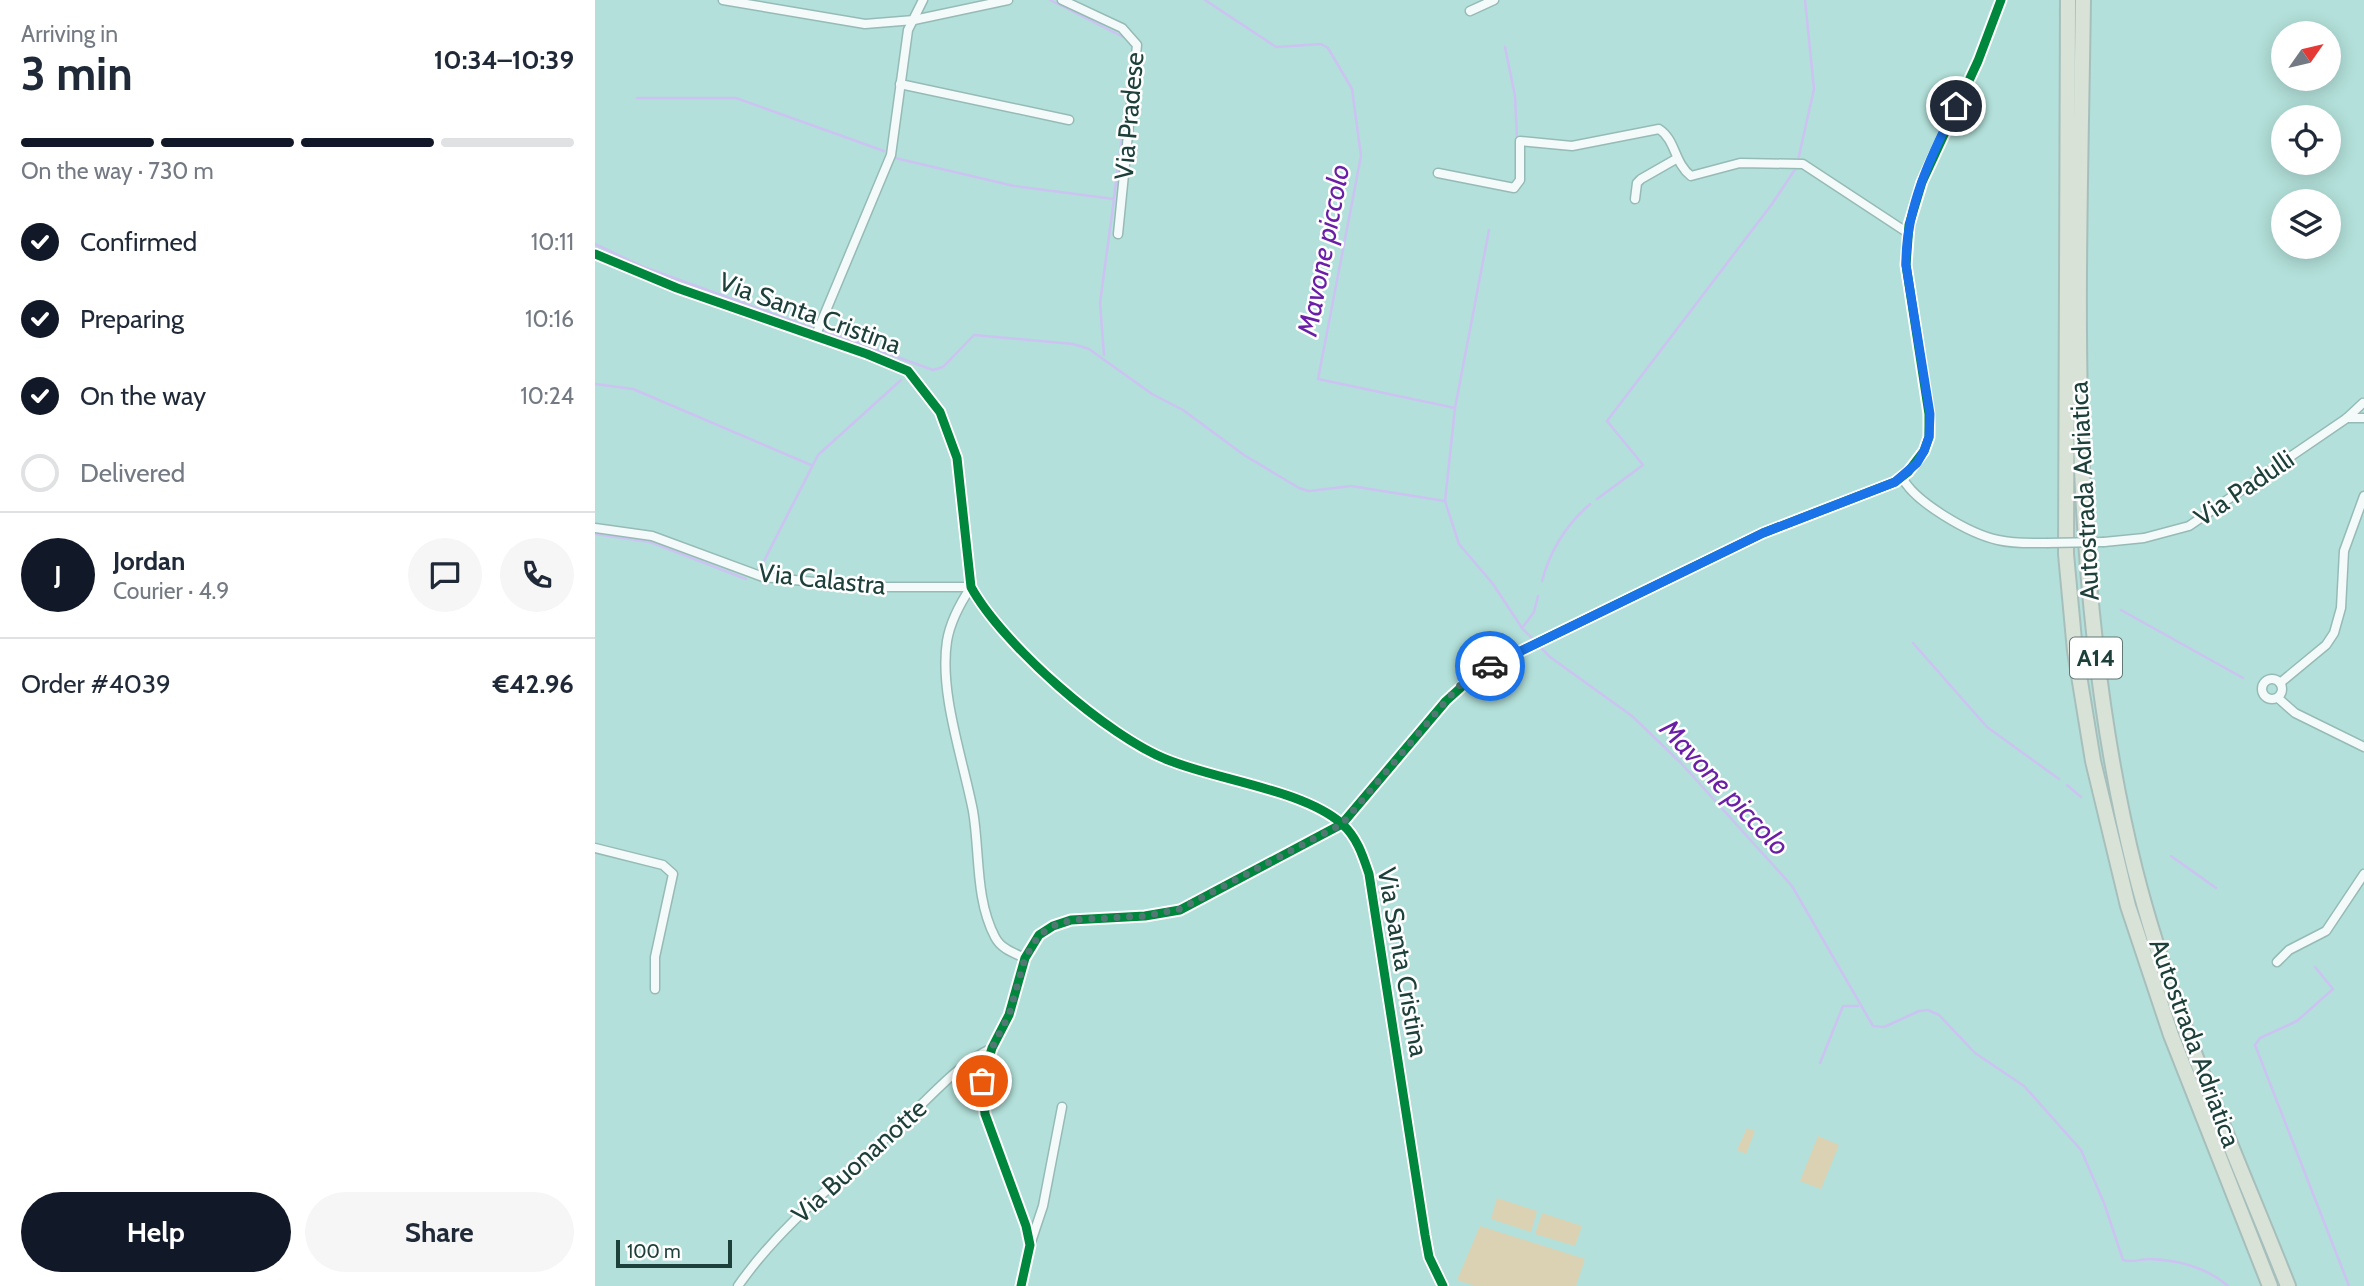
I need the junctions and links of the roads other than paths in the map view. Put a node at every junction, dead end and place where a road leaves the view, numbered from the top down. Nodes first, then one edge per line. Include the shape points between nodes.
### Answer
1 (723, 0) edge
2 (923, 0) edge
3 (1008, 0) edge
4 (1062, 0) edge
5 (1495, 0) edge
6 (2001, 0) edge
7 (2068, 0) edge
8 (2083, 0) edge
9 (1469, 11) dead end
10 (914, 20) junction
11 (900, 84) junction
12 (1069, 120) dead end
13 (1676, 159) junction
14 (1438, 173) dead end
15 (1635, 199) dead end
16 (1907, 233) junction
17 (1118, 234) dead end
18 (595, 254) edge
19 (815, 337) junction
20 (2364, 402) edge
21 (2364, 411) edge
22 (2347, 418) junction
23 (2364, 418) edge
24 (1902, 477) junction
25 (2364, 496) edge
26 (595, 528) edge
27 (971, 587) junction
28 (2280, 683) junction
29 (2278, 698) junction
30 (2364, 747) edge
31 (1342, 824) junction
32 (595, 848) edge
33 (2364, 874) edge
34 (1025, 958) junction
35 (2277, 962) dead end
36 (656, 989) dead end
37 (992, 1048) junction
38 (1062, 1107) dead end
39 (1030, 1245) junction
40 (738, 1286) edge
41 (1021, 1286) edge
42 (1443, 1286) edge
43 (2270, 1286) edge
44 (2288, 1286) edge

1 - 10 street via 850,24
2 - 10 street
3 - 10 street
4 - 17 street, Via Pradese via 1122,28 1137,45
5 - 9 street
6 - 16 street via 1922,182
7 - 43 highway, Autostrada Adriatica / A14 via 2066,554 2088,734 2132,919 2171,1035
8 - 44 highway, Autostrada Adriatica / A14 via 2078,380 2092,631 2108,744 2136,872 2185,1027
10 - 11 street via 908,30
11 - 12 street
11 - 19 street via 891,155
13 - 14 street via 1668,137 1658,129 1571,146 1520,141 1520,180 1514,188
13 - 15 street via 1641,179
13 - 16 street via 1691,176 1740,163 1803,164
16 - 24 street via 1906,265 1930,414 1924,451
18 - 19 street, Via Santa Cristina
19 - 27 street, Via Santa Cristina via 908,371 940,412 957,458
20 - 21 street
20 - 22 street, Via Padulli
22 - 23 street
22 - 24 street, Via Padulli, bridge via 2199,521 2144,538 2019,544 1994,540 1919,499
24 - 31 street via 1763,533 1478,671 1461,684
25 - 28 street via 2344,551 2335,633 2321,651
26 - 27 street, Via Calastra via 652,536 764,577 866,587
27 - 31 street, Via Santa Cristina via 1031,660 1138,746 1168,760 1302,802
27 - 34 street via 947,640 955,727 974,813 985,907 995,939
28 - 29 street
28 - 29 street via 2269,680 2262,689 2266,697
29 - 30 street via 2295,713
31 - 34 street via 1180,909 1071,920 1053,926 1039,935
31 - 42 street, Via Santa Cristina via 1360,848 1369,874 1425,1235 1429,1257
32 - 36 street via 663,866 673,874 655,957
33 - 35 street via 2321,935 2298,944
34 - 37 street via 1009,1015
37 - 39 street via 982,1081 983,1105 1018,1198
37 - 40 street, Via Buonanotte via 944,1084 821,1193 773,1239
38 - 39 street via 1043,1206
39 - 41 street

